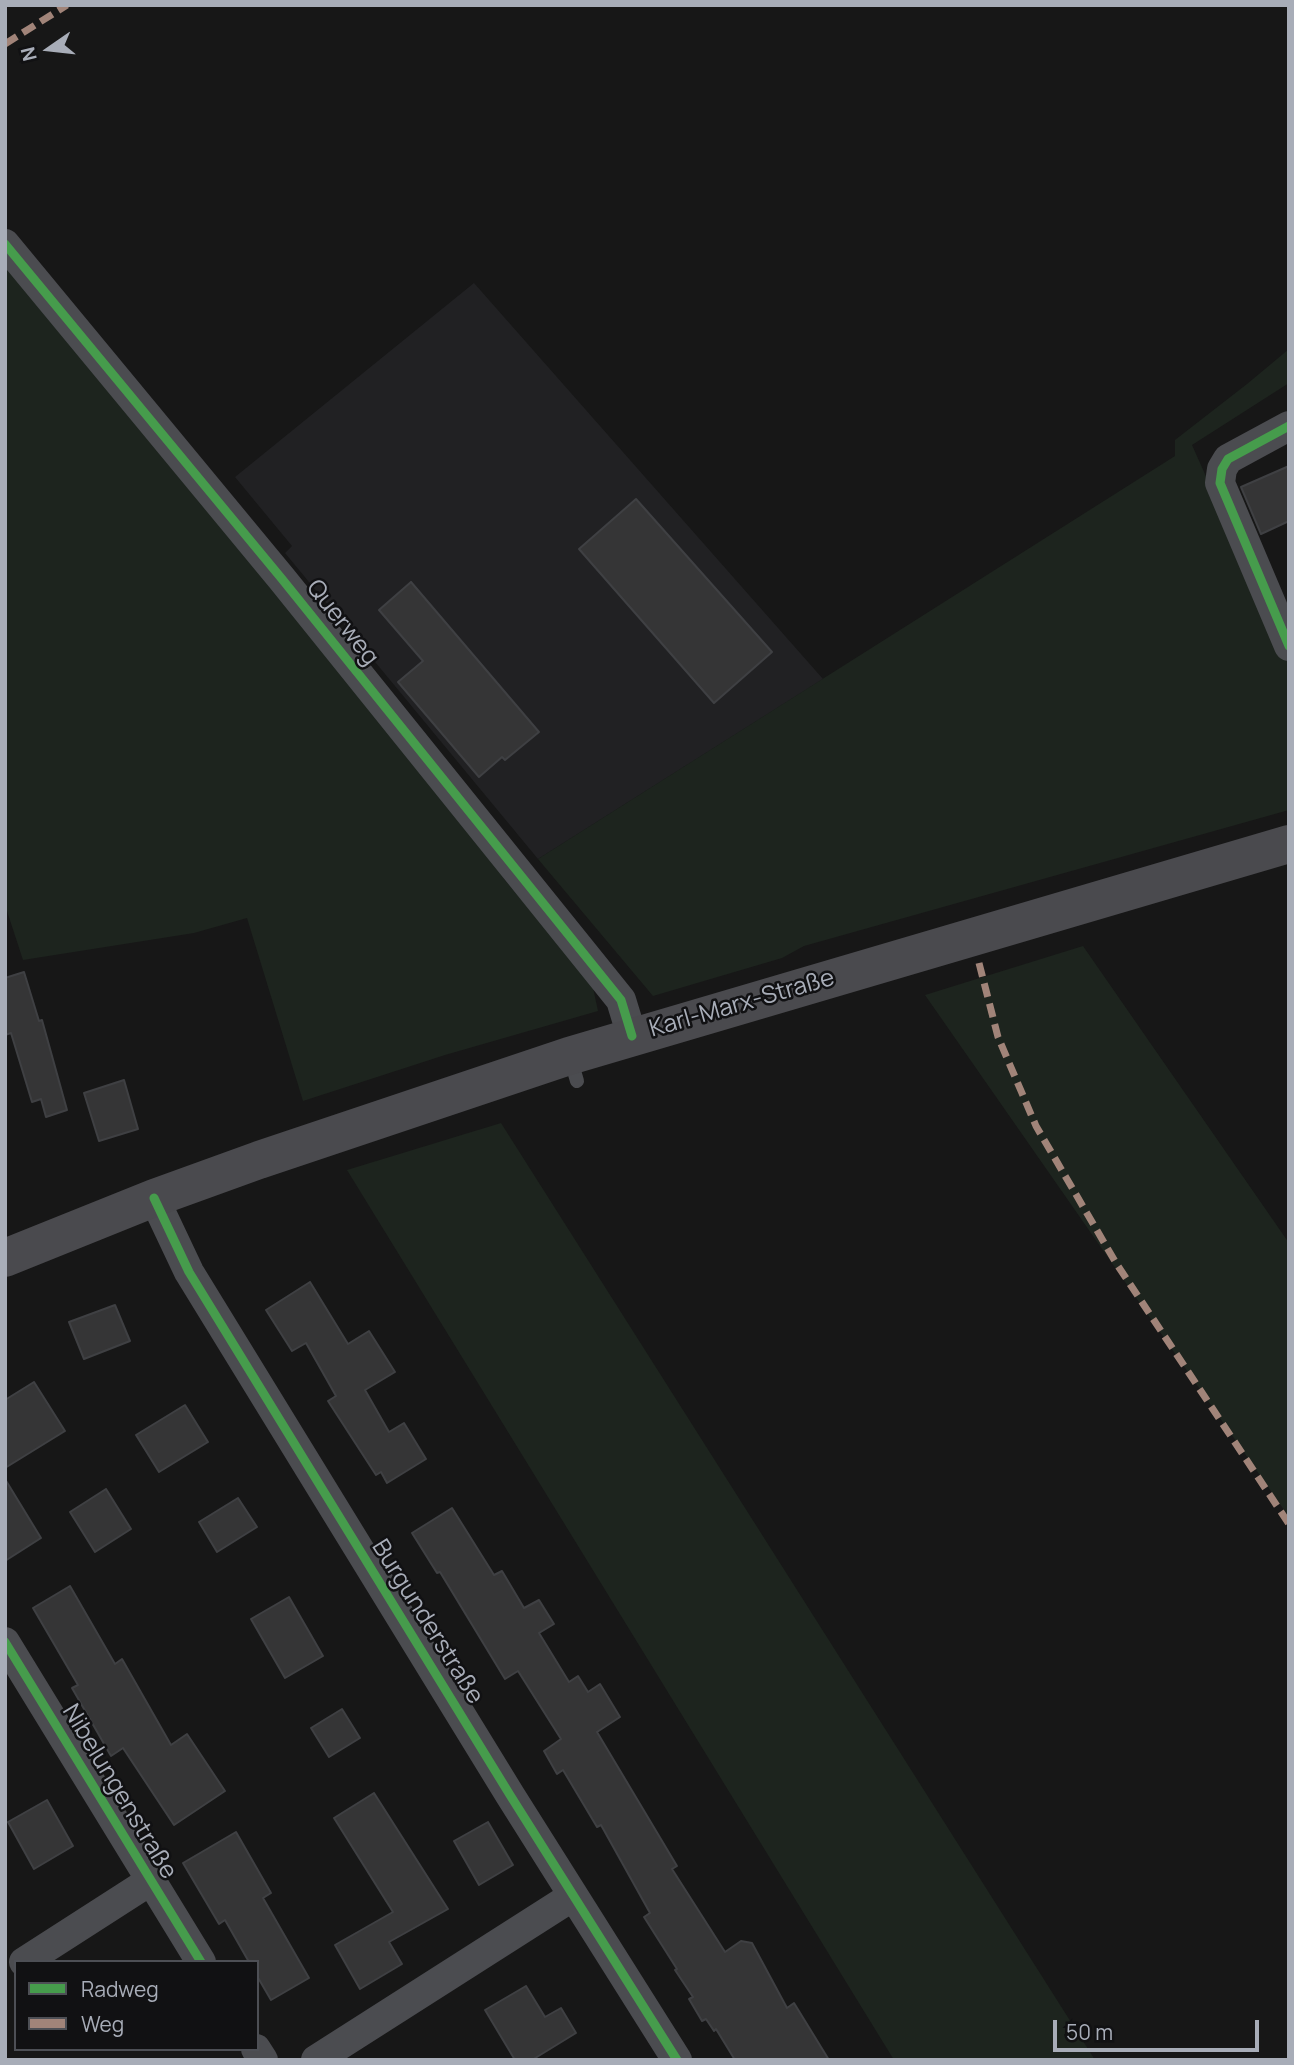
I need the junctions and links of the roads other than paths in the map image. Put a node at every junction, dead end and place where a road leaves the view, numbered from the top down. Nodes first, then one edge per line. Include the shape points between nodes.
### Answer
1 (5, 244) edge
2 (1289, 426) edge
3 (1289, 646) edge
4 (1289, 844) edge
5 (632, 1036) junction
6 (154, 1198) junction
7 (5, 1258) edge
8 (5, 1642) edge
9 (150, 1881) junction
10 (573, 1896) junction
11 (27, 1960) edge
12 (200, 1960) edge
13 (316, 2060) edge
14 (677, 2060) edge

1 - 5 street, Querweg via 621,1000
2 - 3 street via 1228,459 1220,483
4 - 5 main road, Karl-Marx-Straße
5 - 6 main road, Karl-Marx-Straße via 573,1068 259,1160
6 - 7 main road, Karl-Marx-Straße
6 - 10 street, Burgunderstraße via 189,1272
8 - 9 street, Nibelungenstraße
9 - 11 street
9 - 12 street, Nibelungenstraße
10 - 13 street
10 - 14 street, Burgunderstraße

